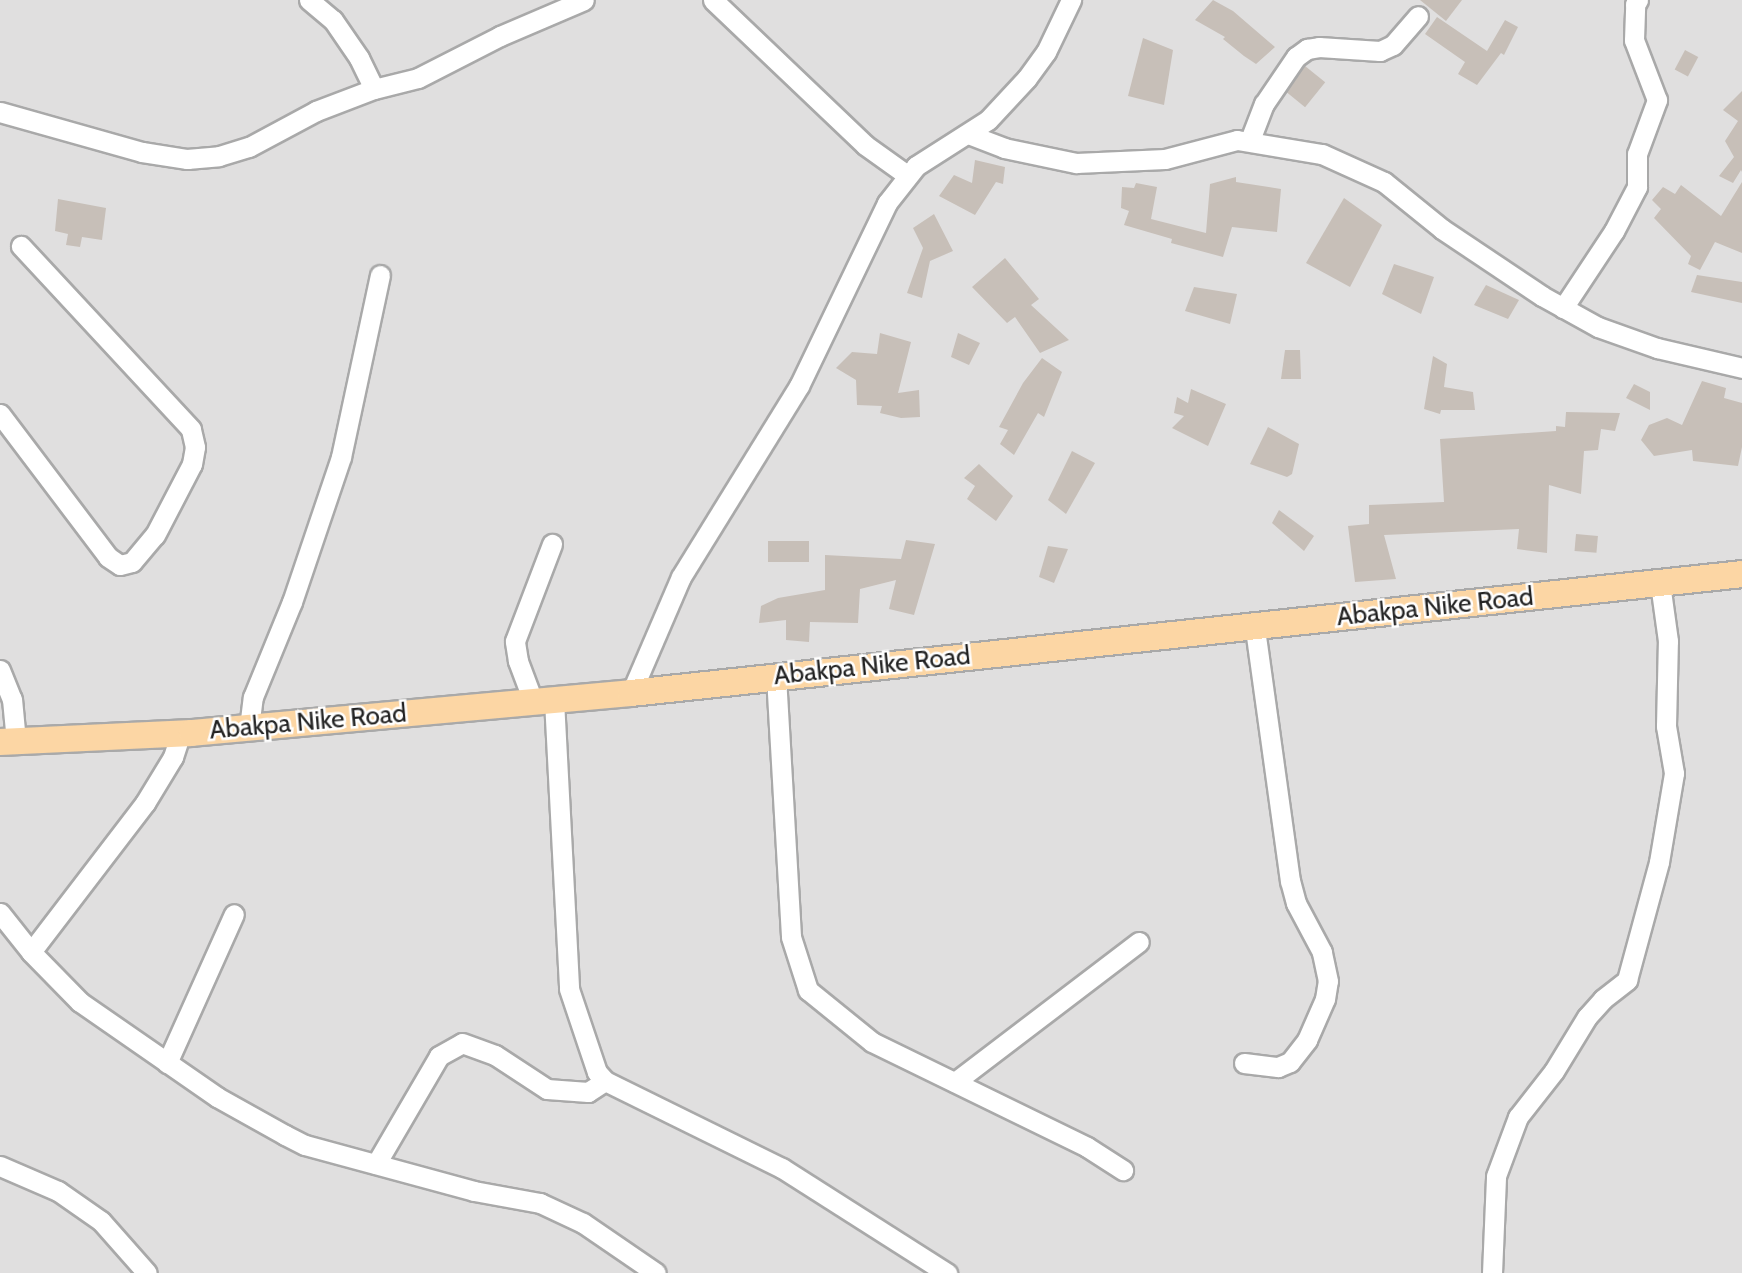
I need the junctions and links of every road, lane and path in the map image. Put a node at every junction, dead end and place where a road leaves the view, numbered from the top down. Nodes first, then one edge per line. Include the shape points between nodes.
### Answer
1 (309, 0) edge
2 (584, 0) edge
3 (713, 0) edge
4 (1071, 0) edge
5 (1638, 0) edge
6 (1418, 16) dead end
7 (374, 89) junction
8 (0, 112) edge
9 (968, 134) junction
10 (1250, 140) junction
11 (907, 175) junction
12 (21, 246) dead end
13 (380, 275) dead end
14 (1563, 308) junction
15 (1742, 368) edge
16 (0, 414) edge
17 (552, 544) dead end
18 (1742, 574) edge
19 (1660, 583) junction
20 (1255, 628) junction
21 (0, 670) edge
22 (776, 676) junction
23 (631, 693) junction
24 (544, 700) junction
25 (249, 728) junction
26 (181, 733) junction
27 (8, 742) edge
28 (0, 913) edge
29 (234, 914) dead end
30 (1139, 942) dead end
31 (31, 952) junction
32 (167, 1063) junction
33 (1244, 1063) dead end
34 (605, 1081) junction
35 (956, 1082) junction
36 (376, 1164) junction
37 (0, 1166) edge
38 (1123, 1170) dead end
39 (147, 1273) edge
40 (656, 1273) edge
41 (947, 1273) edge
42 (1492, 1273) edge

1 - 7 street via 341,32
2 - 7 street via 418,78
3 - 11 street via 865,145
4 - 9 street via 1046,52 1027,78 988,120
5 - 14 street via 1634,40 1657,100 1637,154 1637,187
6 - 10 street via 1393,45 1380,51 1320,47 1296,57 1264,104
7 - 8 street via 316,111 248,147 187,159 142,152
9 - 10 street via 1004,148 1076,163 1165,159 1225,141
9 - 11 street
10 - 14 street via 1322,154 1371,175 1442,229
11 - 23 street via 878,219 799,386 681,577
12 - 16 street via 191,429 192,464 155,535 132,562 120,565 108,557
13 - 25 street via 341,457 292,603 253,697
14 - 15 street via 1619,336
17 - 24 street via 515,641 518,661
18 - 19 main road, Abakpa Nike Road
19 - 20 main road, Abakpa Nike Road
19 - 42 street via 1668,641 1666,726 1674,773 1656,874 1627,981 1587,1017 1554,1072 1518,1117 1496,1176
20 - 22 main road, Abakpa Nike Road
20 - 33 street via 1290,881 1296,903 1322,952 1328,981 1307,1040 1290,1062 1278,1067
21 - 27 street via 12,699
22 - 23 main road, Abakpa Nike Road
22 - 35 street via 791,937 808,989 872,1042
23 - 24 main road, Abakpa Nike Road
24 - 25 main road, Abakpa Nike Road
24 - 34 street via 569,989 589,1054
25 - 26 main road, Abakpa Nike Road
26 - 27 main road, Abakpa Nike Road
26 - 31 street via 173,757 145,803
28 - 31 street
29 - 32 street
30 - 35 street
31 - 32 street via 80,1002
32 - 36 street via 217,1097 304,1144
34 - 36 street via 588,1092 547,1090 495,1055 462,1044 439,1056
34 - 41 street via 782,1168
35 - 38 street via 1087,1147
36 - 40 street via 474,1191 540,1203 583,1223
37 - 39 street via 58,1191 101,1221

